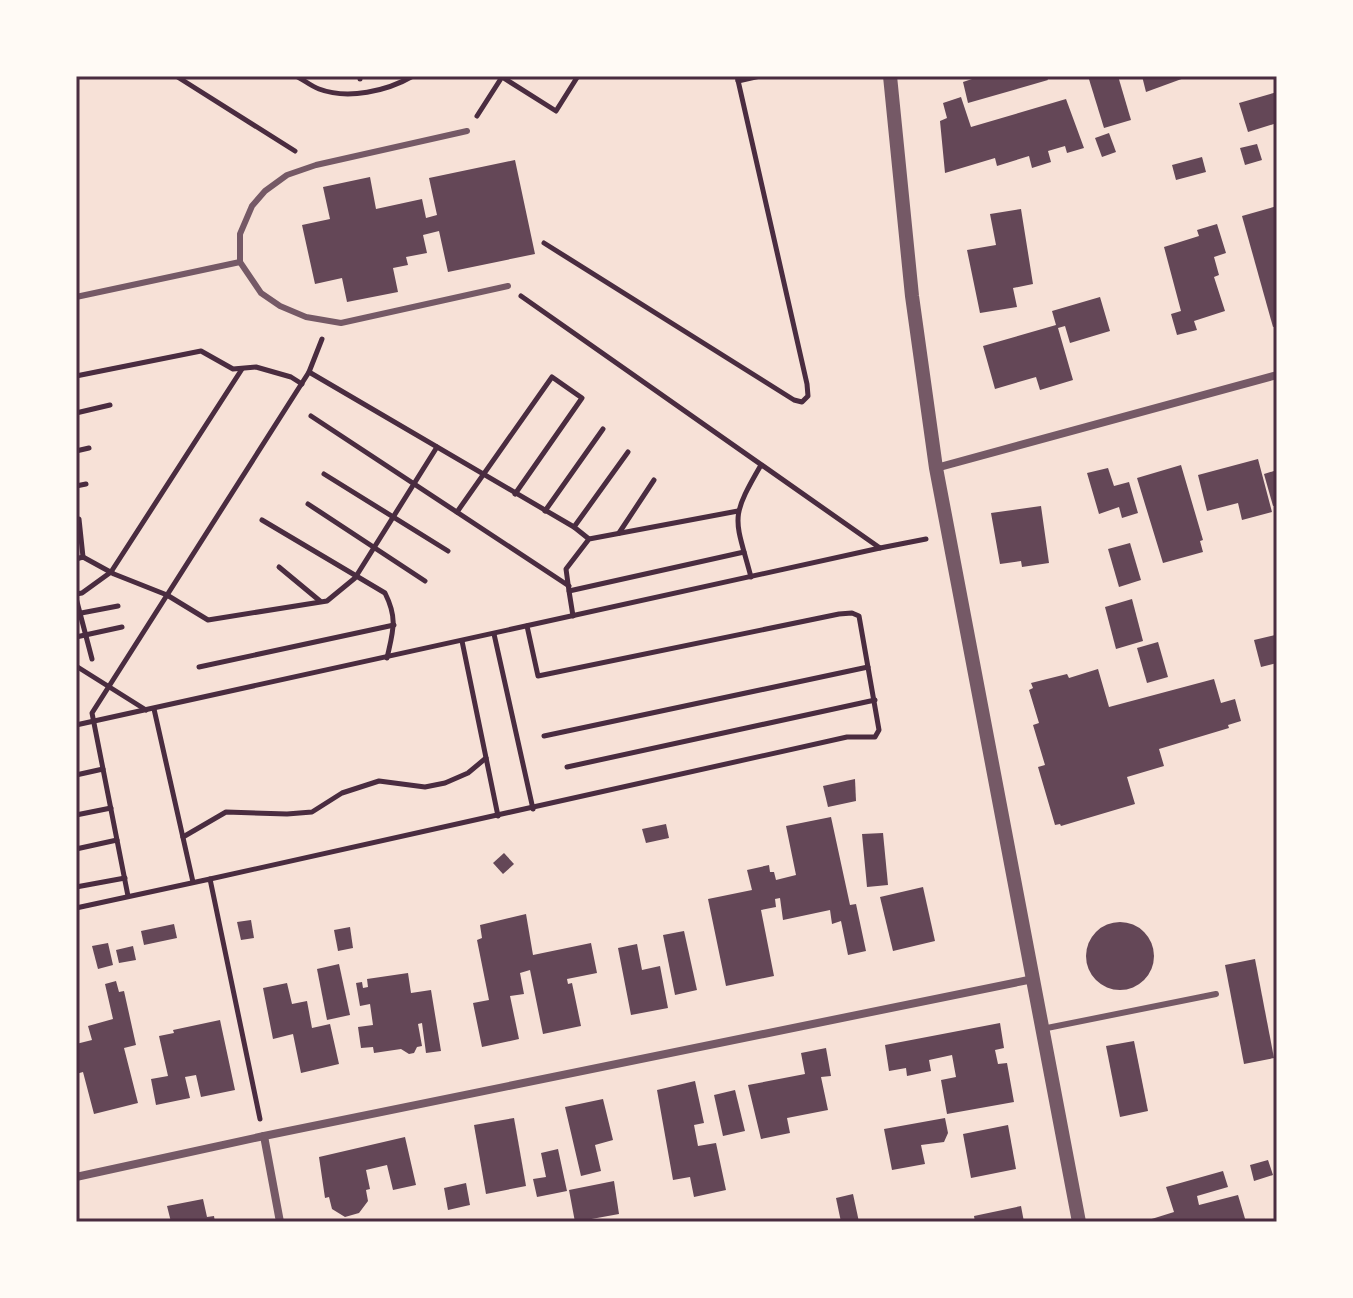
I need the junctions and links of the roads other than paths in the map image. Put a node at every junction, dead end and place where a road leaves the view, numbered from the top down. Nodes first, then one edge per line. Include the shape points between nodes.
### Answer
1 (890, 76) edge
2 (467, 131) road end
3 (240, 262) junction
4 (508, 286) road end
5 (76, 297) edge
6 (1277, 375) edge
7 (936, 468) junction
8 (1033, 979) junction
9 (1216, 994) dead end
10 (1042, 1029) junction
11 (264, 1136) junction
12 (76, 1177) edge
13 (280, 1222) edge
14 (1079, 1222) edge

1 - 7 street
2 - 3 lane via 287,175 252,206 240,234
3 - 4 lane via 261,293 280,306 341,323
3 - 5 lane
6 - 7 street
7 - 8 street
8 - 10 street
8 - 11 street
9 - 10 lane
10 - 14 street
11 - 12 street
11 - 13 street

